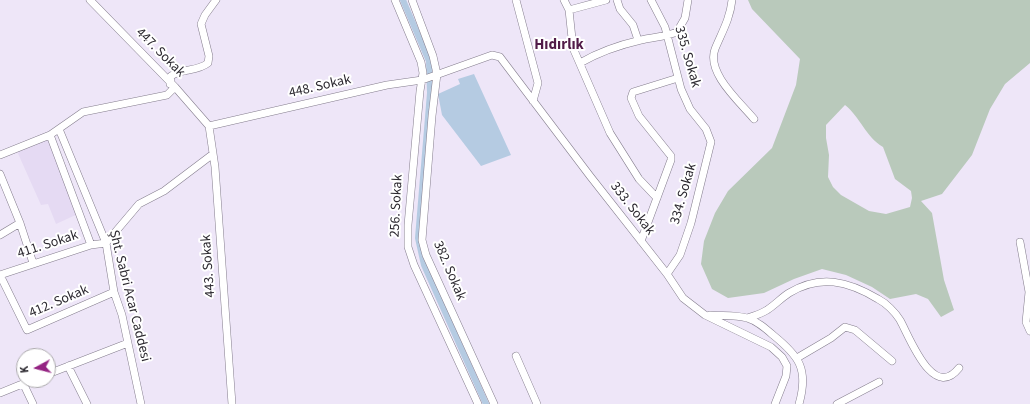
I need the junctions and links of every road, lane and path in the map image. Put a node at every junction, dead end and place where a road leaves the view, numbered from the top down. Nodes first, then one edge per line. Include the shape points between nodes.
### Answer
1 (90, 0) edge
2 (216, 0) edge
3 (395, 0) edge
4 (412, 0) edge
5 (516, 0) edge
6 (564, 0) edge
7 (606, 0) edge
8 (618, 0) edge
9 (651, 0) edge
10 (688, 0) edge
11 (732, 0) edge
12 (568, 10) junction
13 (668, 36) junction
14 (638, 40) junction
15 (580, 63) junction
16 (436, 75) junction
17 (678, 78) junction
18 (423, 79) junction
19 (173, 86) junction
20 (534, 101) junction
21 (754, 119) dead end
22 (699, 120) joint
23 (209, 126) junction
24 (58, 129) junction
25 (50, 135) junction
26 (213, 154) junction
27 (0, 155) edge
28 (0, 174) edge
29 (657, 198) junction
30 (20, 223) junction
31 (0, 236) edge
32 (641, 241) junction
33 (1020, 242) dead end
34 (106, 243) junction
35 (91, 245) junction
36 (33, 263) junction
37 (667, 274) junction
38 (0, 275) edge
39 (1028, 275) edge
40 (114, 292) junction
41 (705, 315) junction
42 (747, 318) junction
43 (1030, 332) edge
44 (128, 343) junction
45 (516, 356) dead end
46 (797, 358) junction
47 (892, 361) dead end
48 (68, 366) junction
49 (959, 368) dead end
50 (56, 371) edge
51 (879, 382) dead end
52 (16, 386) edge
53 (25, 388) edge
54 (0, 393) edge
55 (33, 404) edge
56 (87, 404) edge
57 (141, 404) edge
58 (232, 404) edge
59 (478, 404) edge
60 (494, 404) edge
61 (537, 404) edge
62 (775, 404) edge
63 (799, 404) edge
64 (837, 404) edge

1 - 19 street, 447. Sokak
2 - 19 street via 200,24 210,56 208,64 177,72 171,76
3 - 18 street, 256. Sokak via 421,62
4 - 16 street, 382. Sokak via 434,56
5 - 20 street via 538,82
6 - 12 street
7 - 12 street
8 - 14 street via 620,9 633,25
9 - 13 street, 335. Sokak via 666,27
10 - 13 street via 685,18 677,32
11 - 21 street via 731,14 714,50 715,68 721,80
12 - 15 street via 574,48
13 - 14 street
13 - 17 street, 335. Sokak
14 - 15 street via 598,53
15 - 29 street via 610,133 639,179
16 - 18 street, 448. Sokak
16 - 20 street, 333. Sokak via 492,55 500,58
16 - 60 street, 382. Sokak via 422,240 426,255
17 - 22 street, 335. Sokak via 690,109
17 - 29 street via 633,92 631,98 640,116 670,156 671,160
18 - 23 street, 448. Sokak
18 - 59 street, 256. Sokak via 409,206 408,247
19 - 23 street, 447. Sokak
19 - 24 street via 167,95 83,112
20 - 32 street, 333. Sokak
22 - 37 street, 334. Sokak via 709,135 710,152 680,255
23 - 26 street, 443. Sokak
24 - 25 street
24 - 34 street, Şht. Sabri Acar Caddesi
25 - 27 street
25 - 35 street
26 - 34 street via 164,191 139,204
26 - 58 street, 443. Sokak
28 - 30 street
29 - 32 street
30 - 31 street
30 - 36 street
32 - 37 street, 333. Sokak
33 - 39 street
34 - 35 street, 411. Sokak
34 - 40 street, Şht. Sabri Acar Caddesi
35 - 36 street, 411. Sokak
36 - 38 street, 411. Sokak
37 - 41 street, 333. Sokak via 683,298
38 - 40 street, 412. Sokak via 27,330
39 - 43 street via 1026,322
40 - 44 street, Şht. Sabri Acar Caddesi
41 - 42 street
41 - 62 street, 333. Sokak via 771,347 782,357 787,366 786,376
42 - 46 street via 761,324
42 - 49 street via 765,311 802,286 812,282 837,282 878,299 889,308 899,319 911,344 937,377 945,379
44 - 48 street
44 - 57 street, Şht. Sabri Acar Caddesi
45 - 61 street
46 - 47 street via 845,327 855,330
46 - 63 street via 803,384
48 - 50 street
48 - 56 street
51 - 64 street
52 - 54 street
53 - 55 street

